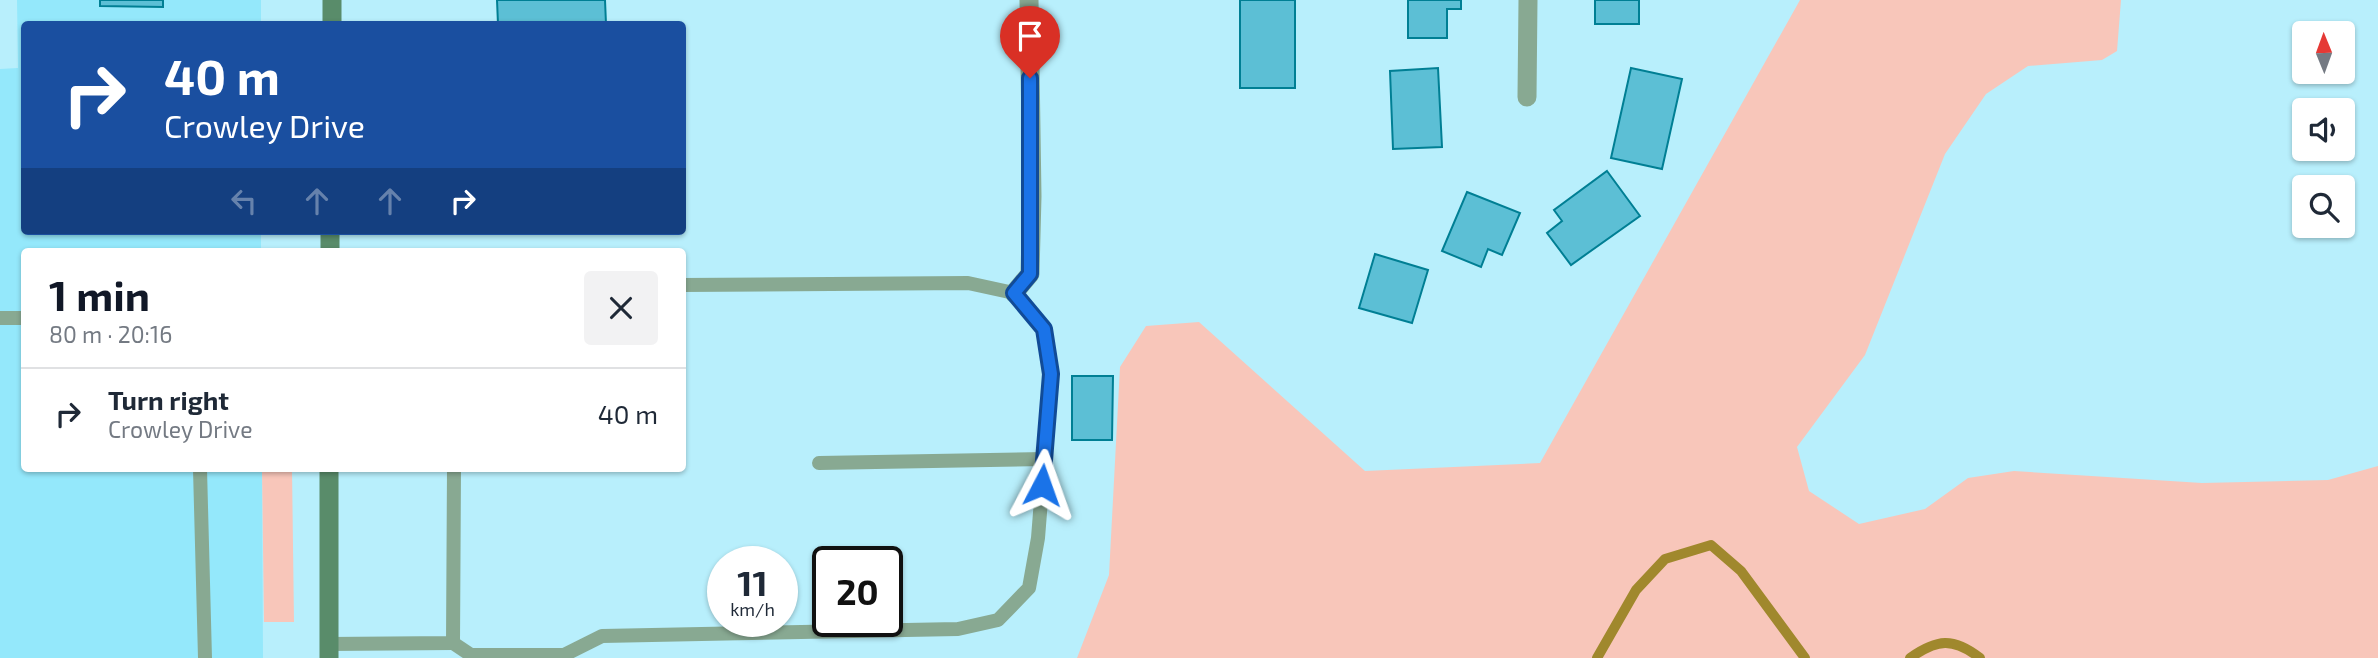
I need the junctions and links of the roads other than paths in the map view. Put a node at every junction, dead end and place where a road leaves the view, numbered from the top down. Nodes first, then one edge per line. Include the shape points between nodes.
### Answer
1 (332, 0) edge
2 (1029, 0) edge
3 (1528, 0) edge
4 (332, 21) edge
5 (1527, 97) dead end
6 (686, 285) edge
7 (1014, 293) junction
8 (0, 318) edge
9 (21, 318) edge
10 (1045, 459) junction
11 (819, 463) dead end
12 (200, 472) edge
13 (329, 472) edge
14 (454, 472) edge
15 (453, 643) junction
16 (328, 651) edge
17 (205, 658) edge

1 - 4 main road
2 - 7 street via 1030,274
3 - 5 street
6 - 7 lane via 968,283
7 - 10 lane via 1044,329 1051,374
8 - 9 lane
10 - 11 lane
10 - 15 lane via 1029,588 998,620 958,629 602,636 564,655 471,655
12 - 17 lane
13 - 16 main road
14 - 15 lane
15 - 16 lane

